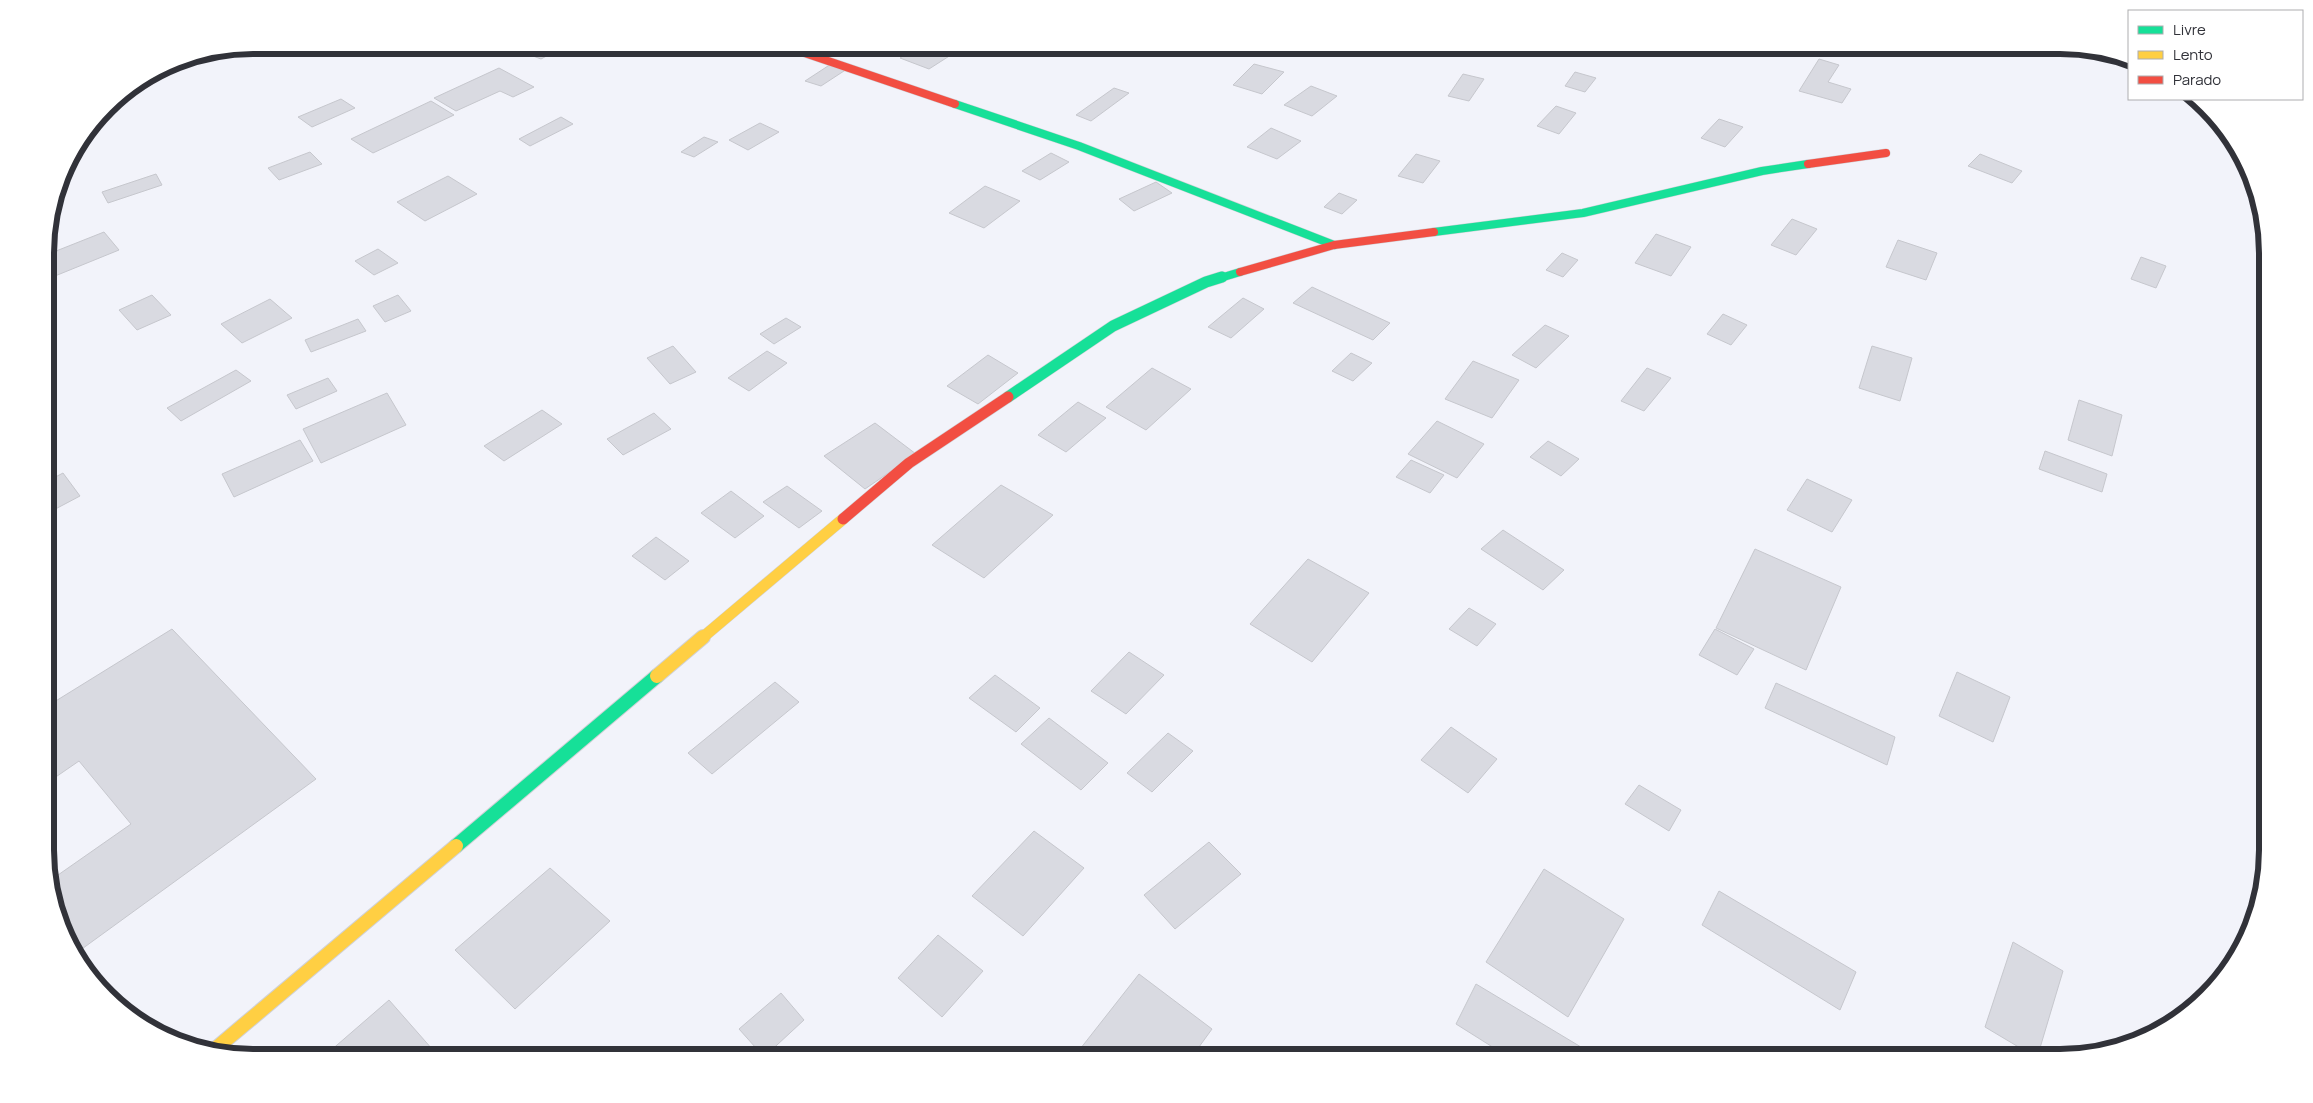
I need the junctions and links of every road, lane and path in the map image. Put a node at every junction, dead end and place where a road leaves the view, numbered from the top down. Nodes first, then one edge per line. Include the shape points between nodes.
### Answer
1 (808, 54) edge
2 (1886, 154) dead end
3 (1334, 245) junction
4 (219, 1046) edge

1 - 3 street via 1080,146
2 - 3 street via 1762,171 1583,212
3 - 4 street via 1206,282 1113,326 909,463

